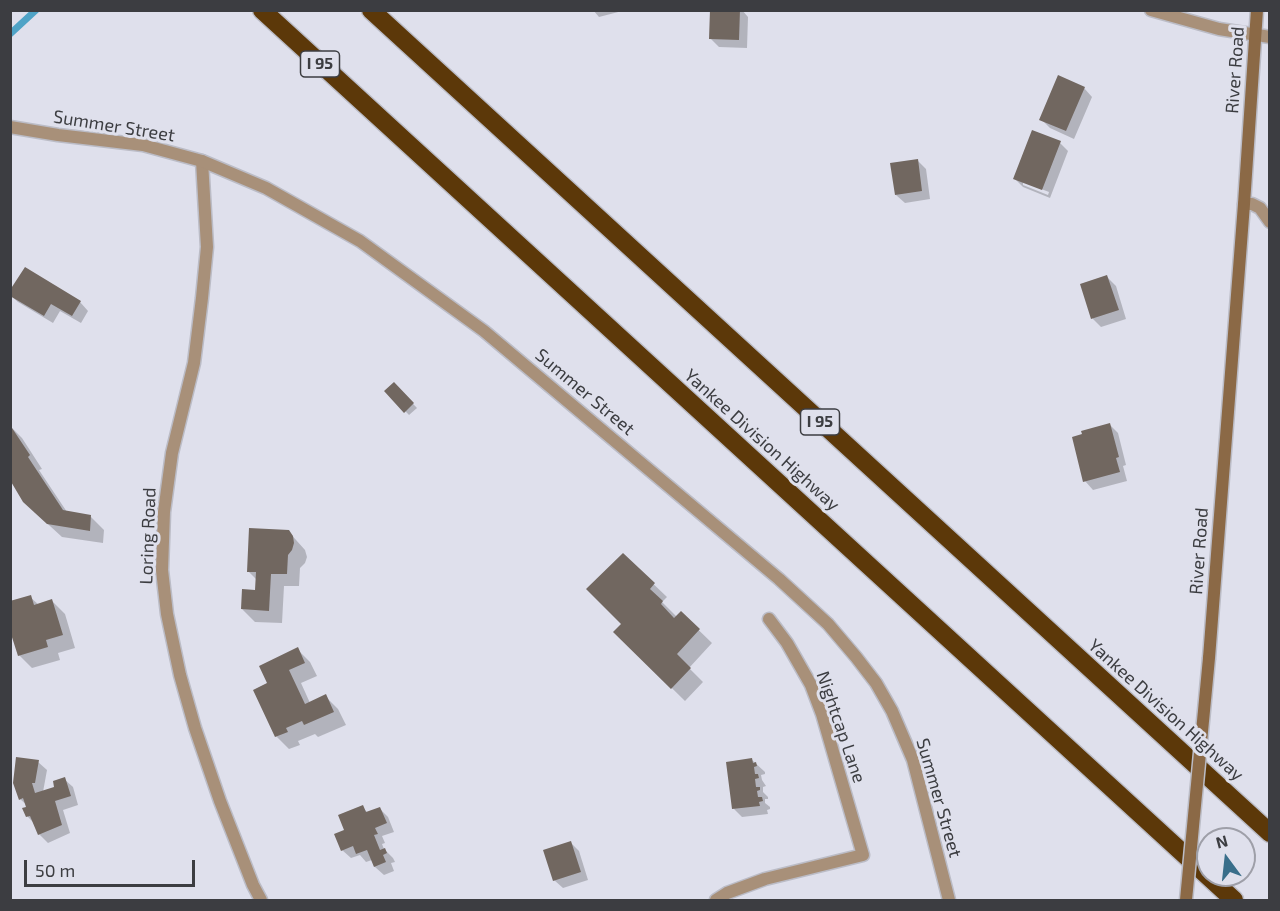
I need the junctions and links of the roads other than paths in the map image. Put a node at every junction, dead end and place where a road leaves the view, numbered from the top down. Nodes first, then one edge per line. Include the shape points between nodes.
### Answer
1 (262, 10) edge
2 (371, 10) edge
3 (1151, 10) edge
4 (1257, 10) edge
5 (1256, 34) junction
6 (1269, 37) edge
7 (10, 127) edge
8 (202, 160) junction
9 (1244, 204) junction
10 (1269, 222) edge
11 (769, 619) dead end
12 (1269, 833) edge
13 (261, 900) edge
14 (716, 900) edge
15 (949, 900) edge
16 (1186, 900) edge
17 (1234, 900) edge

1 - 17 highway, Yankee Division Highway / I 95
2 - 12 highway, Yankee Division Highway / I 95
3 - 5 street via 1219,29
4 - 5 main road, River Road
5 - 6 street
5 - 9 main road, River Road
7 - 8 street, Summer Street via 143,145
8 - 13 street, Loring Road via 207,247 203,288 194,363 171,463 162,570 169,624 195,728
8 - 15 street, Summer Street via 266,188 360,241 450,306 770,571 828,624 876,683 892,711 913,760
9 - 10 street via 1260,208
9 - 16 main road, River Road, bridge
11 - 14 street, Nightcap Lane via 811,685 863,855 765,879

